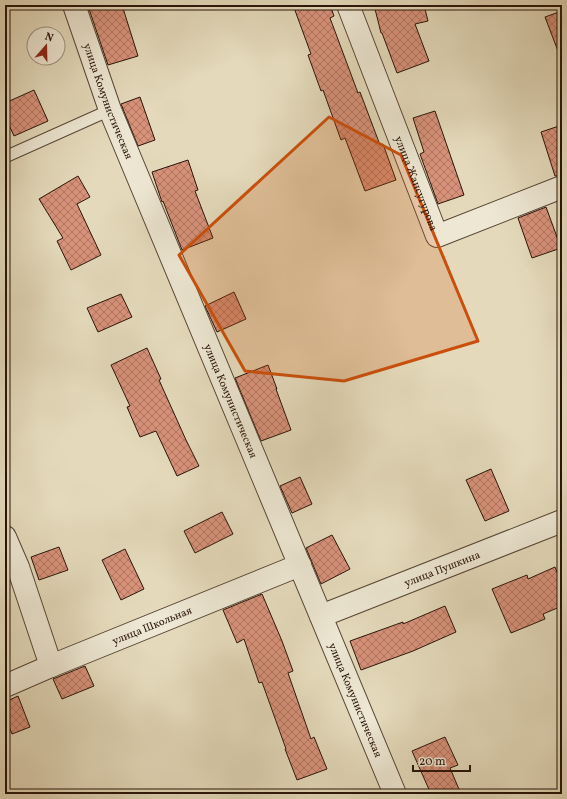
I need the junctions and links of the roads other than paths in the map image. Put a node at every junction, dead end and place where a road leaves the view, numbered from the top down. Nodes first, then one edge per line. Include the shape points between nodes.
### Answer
1 (74, 5) edge
2 (348, 5) edge
3 (110, 110) junction
4 (5, 157) edge
5 (562, 187) edge
6 (562, 521) edge
7 (5, 537) edge
8 (300, 565) junction
9 (321, 616) junction
10 (51, 666) junction
11 (5, 686) edge
12 (395, 794) edge

1 - 3 street, улица Комунистическая
2 - 5 street, улица Жансугурова via 437,236
3 - 4 lane
3 - 8 street, улица Комунистическая
6 - 9 street, улица Пушкина
7 - 10 street via 18,567
8 - 9 street, улица Комунистическая
8 - 10 street, улица Школьная
9 - 12 street, улица Комунистическая
10 - 11 street, улица Школьная

